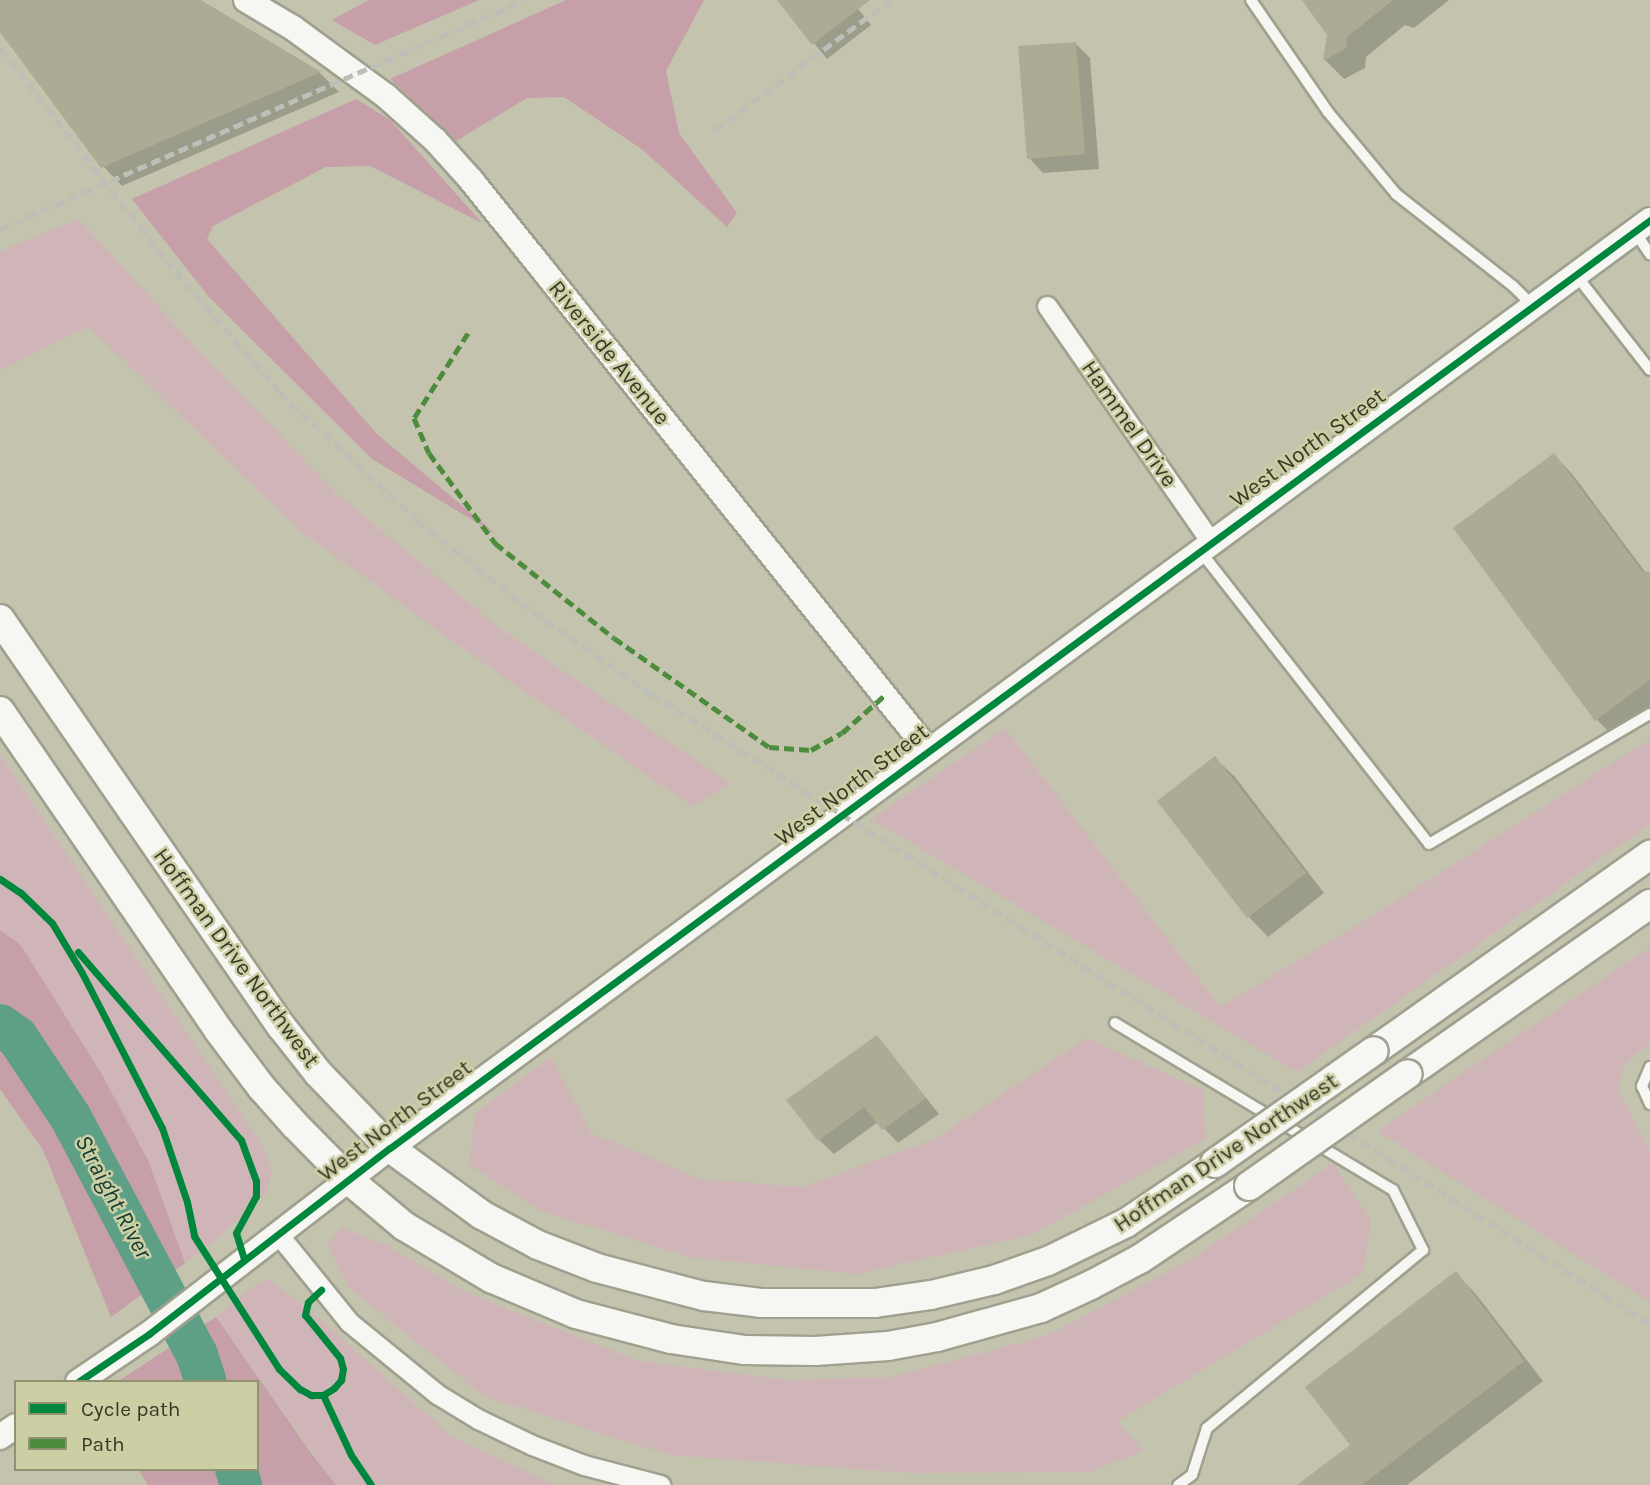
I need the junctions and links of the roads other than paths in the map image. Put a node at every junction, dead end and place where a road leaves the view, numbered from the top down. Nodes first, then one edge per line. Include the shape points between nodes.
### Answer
1 (1251, 0) edge
2 (258, 3) edge
3 (1642, 226) edge
4 (1650, 254) edge
5 (1576, 275) junction
6 (1047, 306) dead end
7 (1534, 306) junction
8 (1650, 370) edge
9 (1206, 547) junction
10 (0, 619) edge
11 (0, 711) edge
12 (1650, 714) edge
13 (929, 751) junction
14 (1650, 855) edge
15 (1650, 904) edge
16 (1115, 1023) dead end
17 (1650, 1067) edge
18 (1650, 1104) edge
19 (390, 1148) junction
20 (349, 1180) junction
21 (278, 1234) junction
22 (81, 1380) edge
23 (660, 1485) edge
24 (1178, 1485) edge

1 - 7 lane via 1328,112 1396,194
2 - 13 street, Riverside Avenue via 386,96 471,180
3 - 4 lane
3 - 5 street, West North Street
5 - 7 street, West North Street
5 - 8 lane
6 - 9 street, Hammel Drive
7 - 9 street, West North Street
9 - 12 lane via 1429,844
9 - 13 street, West North Street
10 - 19 main road, Hoffman Drive Northwest via 281,1026
11 - 20 main road, Hoffman Drive Northwest via 219,1031 262,1088
13 - 19 street, West North Street
14 - 19 main road, Hoffman Drive Northwest, bridge via 1126,1223 1037,1265 932,1295 875,1303 761,1303 704,1296 597,1268 538,1245 482,1215
15 - 20 main road, Hoffman Drive Northwest, bridge via 1140,1259 1041,1308 937,1337 815,1351 745,1350 671,1339 576,1314 449,1255 377,1206
16 - 24 lane via 1393,1190 1423,1250 1207,1428 1192,1475
17 - 18 lane via 1642,1086
19 - 20 street, West North Street
20 - 21 street, West North Street
21 - 22 street, West North Street via 149,1334
21 - 23 street via 349,1322 437,1394 532,1445 584,1465

